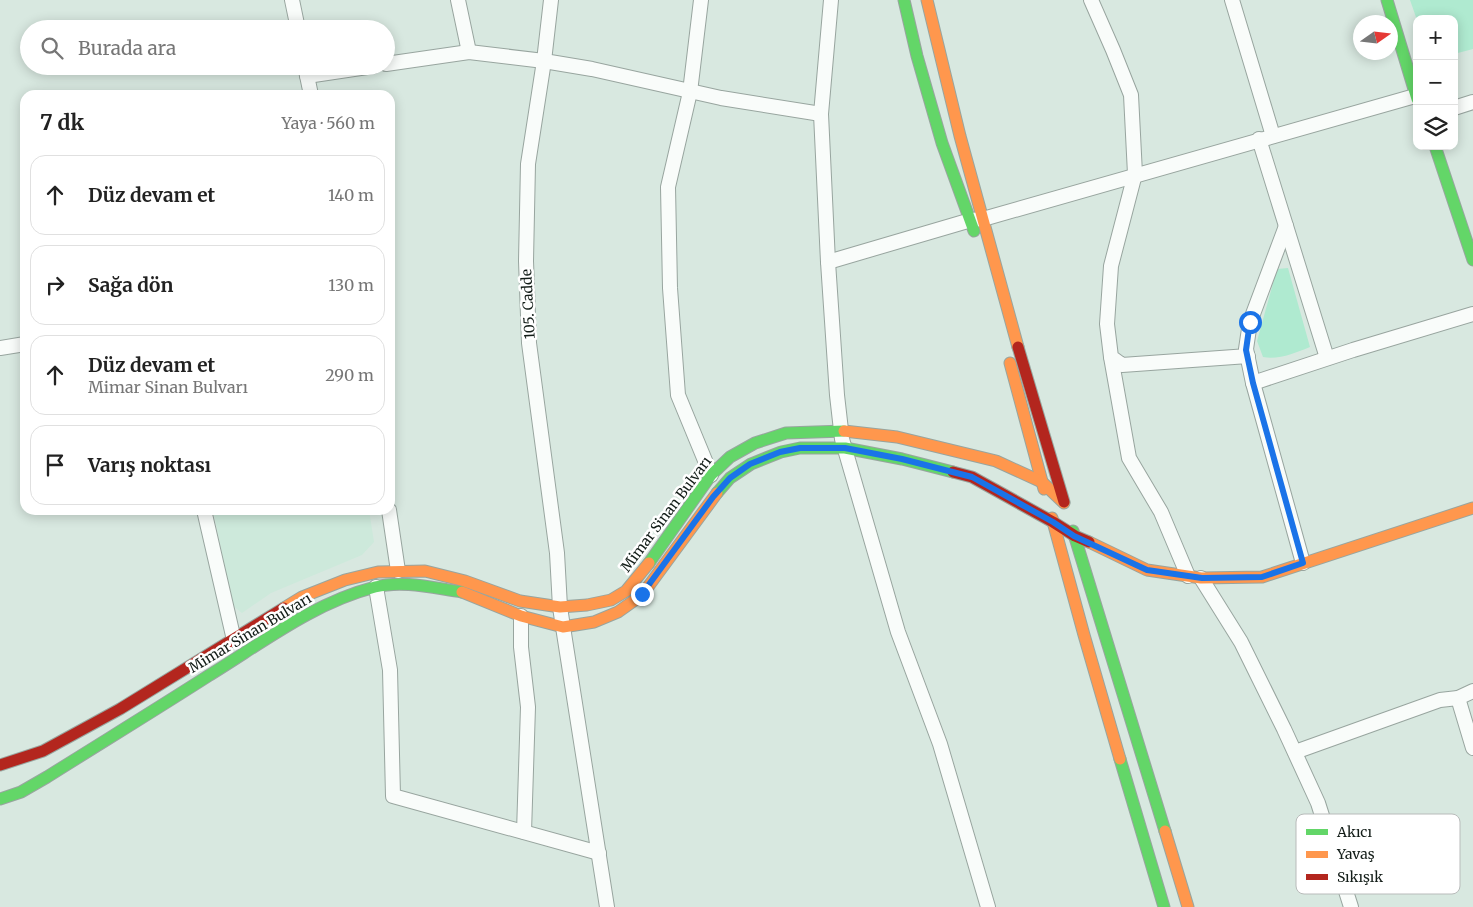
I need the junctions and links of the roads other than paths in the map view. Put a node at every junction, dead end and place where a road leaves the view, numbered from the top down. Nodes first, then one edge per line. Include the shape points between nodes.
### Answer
1 (292, 0) edge
2 (458, 0) edge
3 (551, 0) edge
4 (701, 0) edge
5 (831, 0) edge
6 (904, 0) edge
7 (927, 0) edge
8 (1091, 0) edge
9 (1232, 0) edge
10 (1386, 0) edge
11 (296, 20) edge
12 (470, 52) junction
13 (544, 61) junction
14 (395, 63) edge
15 (307, 75) edge
16 (1413, 87) edge
17 (310, 90) edge
18 (690, 92) junction
19 (1413, 98) edge
20 (1473, 102) edge
21 (1458, 107) edge
22 (821, 114) junction
23 (1266, 137) junction
24 (1436, 150) edge
25 (1135, 174) junction
26 (977, 219) junction
27 (1286, 226) junction
28 (976, 239) dead end
29 (1473, 260) edge
30 (828, 262) junction
31 (1473, 314) edge
32 (20, 345) edge
33 (0, 348) edge
34 (1006, 352) dead end
35 (1248, 356) junction
36 (1111, 358) junction
37 (1327, 358) junction
38 (1253, 383) junction
39 (841, 431) junction
40 (845, 448) junction
41 (711, 476) junction
42 (1042, 482) junction
43 (1473, 508) edge
44 (1067, 512) junction
45 (205, 515) edge
46 (390, 515) edge
47 (1053, 522) junction
48 (1074, 536) junction
49 (1303, 563) junction
50 (398, 571) junction
51 (1195, 577) junction
52 (376, 587) junction
53 (560, 607) junction
54 (521, 616) junction
55 (563, 627) junction
56 (234, 640) junction
57 (1473, 691) edge
58 (1458, 698) junction
59 (1473, 748) edge
60 (1295, 752) junction
61 (0, 765) edge
62 (21, 792) junction
63 (0, 799) edge
64 (0, 812) edge
65 (1321, 814) edge
66 (524, 832) junction
67 (599, 854) junction
68 (1347, 894) edge
69 (607, 907) edge
70 (988, 907) edge
71 (1164, 907) edge
72 (1188, 907) edge
73 (1351, 907) edge

1 - 11 street
2 - 12 street
3 - 13 street, 105. Cadde
4 - 18 street
5 - 22 street
6 - 26 main road via 942,143
7 - 26 main road
8 - 25 street via 1131,95
9 - 23 street
10 - 16 main road
12 - 13 street
12 - 14 street
13 - 18 street
13 - 53 street, 105. Cadde via 528,164 526,261 530,343
15 - 17 street
18 - 22 street
18 - 41 street via 668,187 670,288 678,395
19 - 23 street
20 - 21 street
22 - 30 street
23 - 25 street
23 - 27 street
24 - 29 main road
25 - 26 street
25 - 36 street via 1111,266 1107,324
26 - 28 main road
26 - 30 street
26 - 44 main road
27 - 35 street via 1250,322
27 - 37 street
30 - 39 street
31 - 37 street
32 - 33 street
34 - 42 main road
35 - 36 street via 1122,365
35 - 38 street
36 - 51 street via 1129,458
37 - 38 street
38 - 49 street
39 - 40 street
39 - 41 main road, Mimar Sinan Bulvarı via 786,433 755,443 730,457
39 - 42 main road, Mimar Sinan Bulvarı via 897,437 996,461
40 - 47 main road, Mimar Sinan Bulvarı via 972,477
40 - 55 main road, Mimar Sinan Bulvarı via 800,448 750,464 730,478 713,497 642,594 618,612 594,622
40 - 70 street via 898,632 940,744
41 - 53 main road, Mimar Sinan Bulvarı via 626,591 611,600
42 - 44 main road, Mimar Sinan Bulvarı
42 - 47 main road
43 - 49 main road, Mimar Sinan Bulvarı
44 - 48 main road
45 - 56 street
46 - 50 street
47 - 48 main road, Mimar Sinan Bulvarı
47 - 71 main road
48 - 51 main road, Mimar Sinan Bulvarı via 1147,570
48 - 72 main road
49 - 51 main road, Mimar Sinan Bulvarı via 1262,577
50 - 53 main road, Mimar Sinan Bulvarı via 425,571 465,581 520,601
50 - 56 main road, Mimar Sinan Bulvarı via 345,580 302,597
51 - 60 street via 1241,642
52 - 54 main road, Mimar Sinan Bulvarı via 407,584 465,594
52 - 62 main road, Mimar Sinan Bulvarı via 328,604 287,625
52 - 66 street via 390,670 393,796
53 - 55 street, 105. Cadde
54 - 55 main road, Mimar Sinan Bulvarı
54 - 66 street via 528,707
55 - 67 street, 105. Cadde
56 - 61 main road, Mimar Sinan Bulvarı via 43,751
57 - 58 street
58 - 59 street
58 - 60 street via 1440,700
60 - 65 street
62 - 63 main road, Mimar Sinan Bulvarı
62 - 64 main road
66 - 67 street
67 - 69 street, 105. Cadde
68 - 73 street

